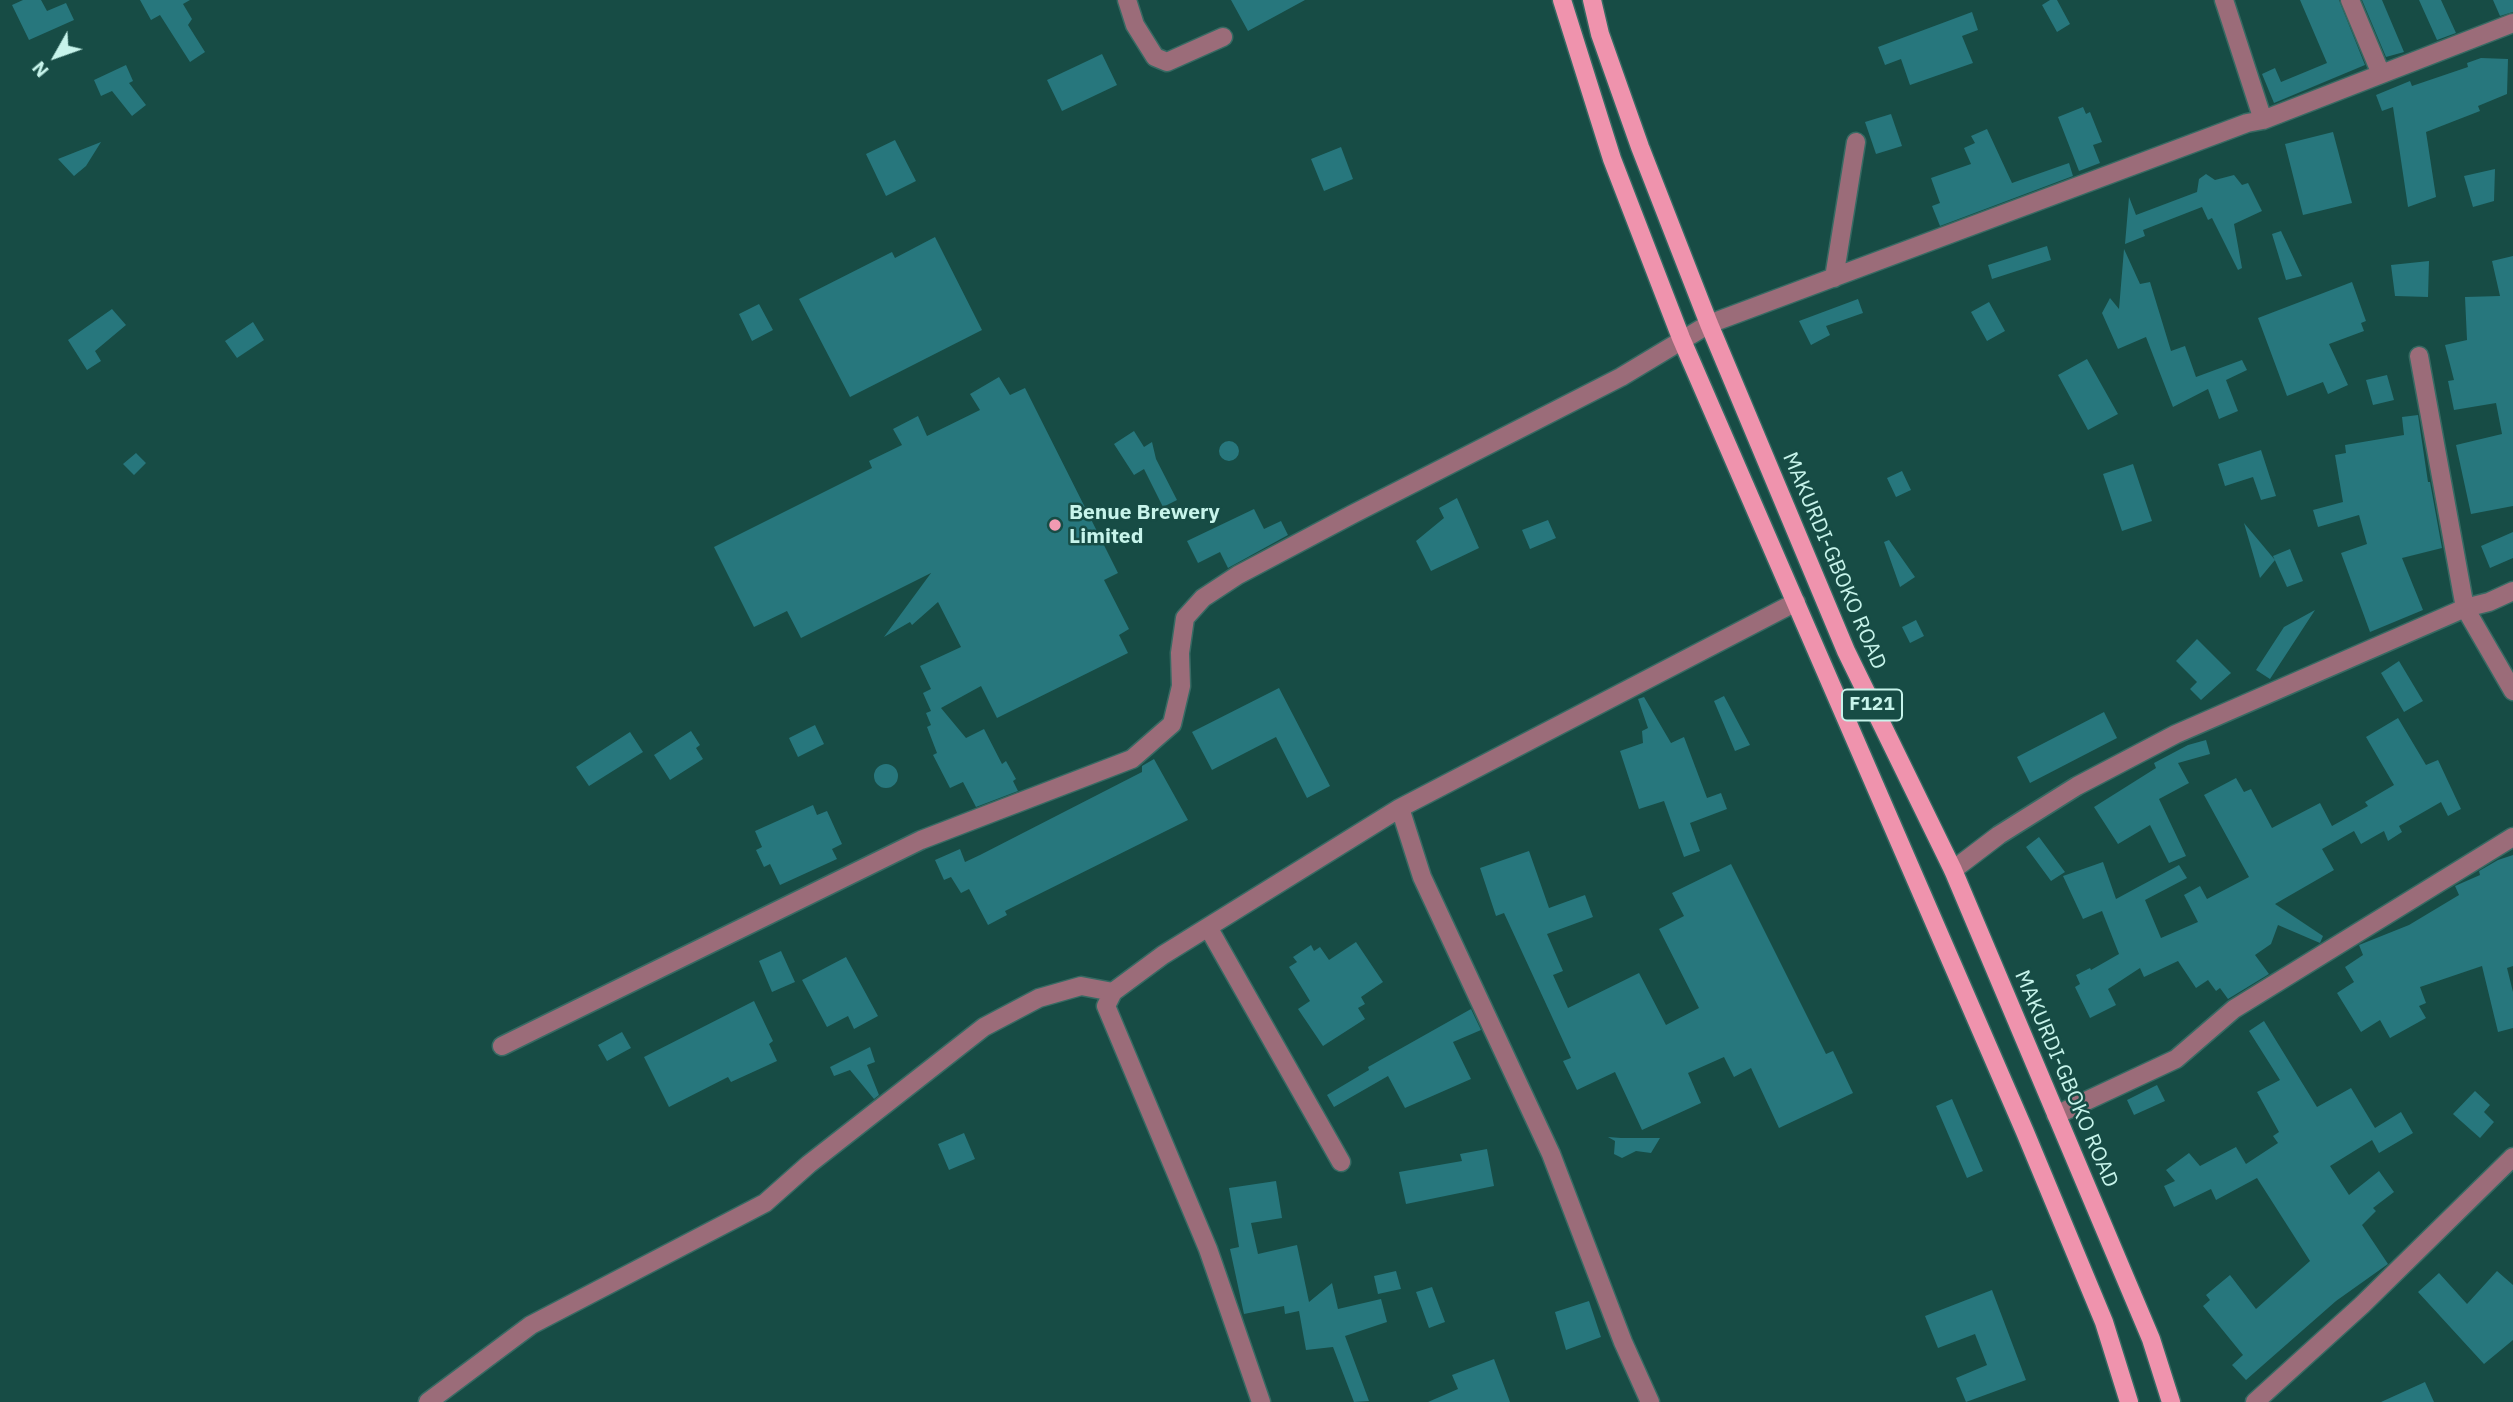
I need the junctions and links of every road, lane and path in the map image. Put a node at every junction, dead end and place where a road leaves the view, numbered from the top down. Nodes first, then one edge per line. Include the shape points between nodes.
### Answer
1 (1127, 0) edge
2 (1562, 0) edge
3 (1592, 0) edge
4 (2224, 0) edge
5 (2350, 0) edge
6 (2513, 23) edge
7 (1223, 37) dead end
8 (2381, 74) junction
9 (2263, 120) junction
10 (1856, 142) dead end
11 (1834, 278) junction
12 (1709, 324) junction
13 (1681, 338) junction
14 (2419, 356) dead end
15 (2513, 591) edge
16 (1796, 602) junction
17 (2465, 608) junction
18 (2513, 691) edge
19 (1400, 807) junction
20 (2513, 837) edge
21 (1953, 870) junction
22 (1208, 928) junction
23 (1113, 992) junction
24 (502, 1046) dead end
25 (2056, 1115) junction
26 (2513, 1157) edge
27 (1341, 1162) dead end
28 (428, 1402) edge
29 (1262, 1402) edge
30 (1650, 1402) edge
31 (2129, 1402) edge
32 (2171, 1402) edge
33 (2255, 1402) edge

1 - 7 street via 1135,25 1155,57 1167,62
2 - 13 main road, F121 via 1612,159
3 - 12 main road, MAKURDI-GBOKO ROAD / F121 via 1640,147
4 - 9 street
5 - 8 street
6 - 8 street
8 - 9 street
9 - 11 street
10 - 11 street
11 - 12 street
12 - 13 street
12 - 21 main road, MAKURDI-GBOKO ROAD / F121 via 1846,651
13 - 16 main road, F121
13 - 24 street via 1620,377 1353,514 1203,598 1185,618 1181,686 1172,724 1132,759 921,840
14 - 17 street
15 - 17 street
16 - 19 street
16 - 31 main road, F121 via 2025,1132 2104,1322
17 - 18 street
17 - 21 street via 2176,734 2077,786
19 - 22 street
19 - 30 street via 1422,877 1550,1154
20 - 25 street via 2245,1002 2176,1059
21 - 25 main road, MAKURDI-GBOKO ROAD / F121
22 - 23 street
22 - 27 street
23 - 28 street via 1081,986 1039,998 984,1027 765,1203 531,1325
23 - 29 street via 1107,1006 1208,1249
25 - 32 main road, MAKURDI-GBOKO ROAD / F121 via 2151,1339
26 - 33 street

